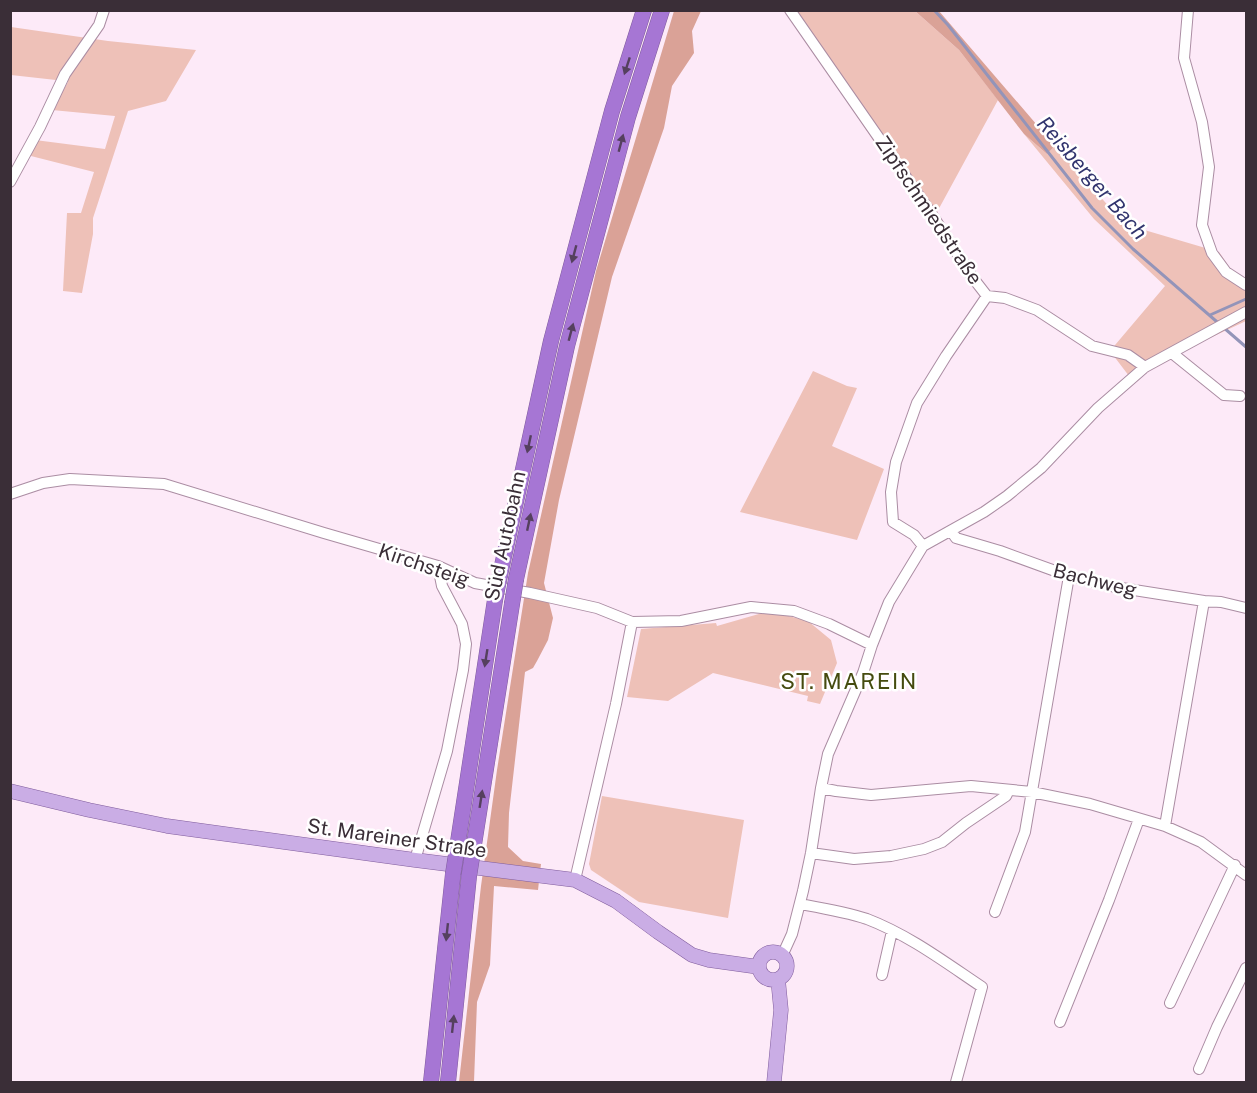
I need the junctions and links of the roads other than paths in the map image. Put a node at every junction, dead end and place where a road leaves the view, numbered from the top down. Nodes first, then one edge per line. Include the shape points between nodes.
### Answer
1 (104, 10) edge
2 (644, 10) edge
3 (662, 10) edge
4 (790, 10) edge
5 (1188, 10) edge
6 (10, 182) edge
7 (1246, 285) edge
8 (987, 296) junction
9 (1246, 312) edge
10 (1172, 352) junction
11 (1145, 367) junction
12 (1240, 396) dead end
13 (10, 494) edge
14 (951, 531) junction
15 (922, 546) junction
16 (438, 566) junction
17 (1069, 576) junction
18 (1204, 601) junction
19 (1246, 608) edge
20 (632, 622) junction
21 (872, 645) junction
22 (821, 788) junction
23 (1009, 790) junction
24 (10, 791) edge
25 (1032, 792) junction
26 (1139, 819) junction
27 (1165, 826) junction
28 (811, 853) junction
29 (415, 860) junction
30 (1235, 865) junction
31 (1246, 875) edge
32 (574, 880) junction
33 (800, 904) junction
34 (995, 912) dead end
35 (892, 931) junction
36 (782, 956) junction
37 (759, 967) junction
38 (1246, 968) edge
39 (882, 975) dead end
40 (778, 979) junction
41 (1170, 1003) dead end
42 (1060, 1022) dead end
43 (1199, 1069) dead end
44 (431, 1083) edge
45 (448, 1083) edge
46 (774, 1083) edge
47 (956, 1083) edge

1 - 6 street via 99,25 65,74
2 -> 44 highway, Süd Autobahn, bridge via 612,111 551,341 495,600 453,873
45 -> 3 highway, Süd Autobahn, bridge via 472,857 516,579 567,346 628,117
4 - 8 street, Zipfschmiedstraße
5 - 7 street via 1184,58 1202,122 1209,167 1203,225 1212,253 1226,272
8 - 11 street, Zipfschmiedstraße via 1037,310 1092,346 1128,355
8 - 15 street via 917,402 896,462 891,492 893,522 914,535
9 - 10 street
10 - 11 street
10 - 12 street via 1224,395
11 - 14 street via 1098,408 1041,468 1007,496
13 - 16 street, Kirchsteig via 70,479 164,484
14 - 15 street
14 - 17 street, Bachweg via 956,538
15 - 21 street via 889,603
16 - 20 street, Kirchsteig via 475,583 597,608
16 - 29 street via 466,644 447,751
17 - 18 street, Bachweg
17 - 25 street
18 - 19 street, Bachweg
18 - 27 street
20 - 21 street, Kirchsteig via 681,621 751,607 794,611
20 - 32 street
21 - 22 street via 828,754
22 - 23 street via 871,795 971,786
22 - 28 street
23 - 25 street
23 - 28 street via 942,842 924,849 854,859
24 - 29 main road, St. Mareiner Straße via 167,826
25 - 26 street
25 - 34 street via 1025,832
26 - 27 street
26 - 42 street
27 - 30 street via 1201,842
28 - 33 street
29 - 32 main road, St. Mareiner Straße
30 - 31 street
30 - 41 street
32 - 37 main road, St. Mareiner Straße via 616,901 692,955
33 - 35 street via 849,914
33 - 36 street
35 - 39 street
35 - 47 street via 982,987
36 - 37 main road via 772,952 760,961
36 - 40 main road via 787,967
37 - 40 main road via 764,976
38 - 43 street
40 - 46 main road via 781,1010

